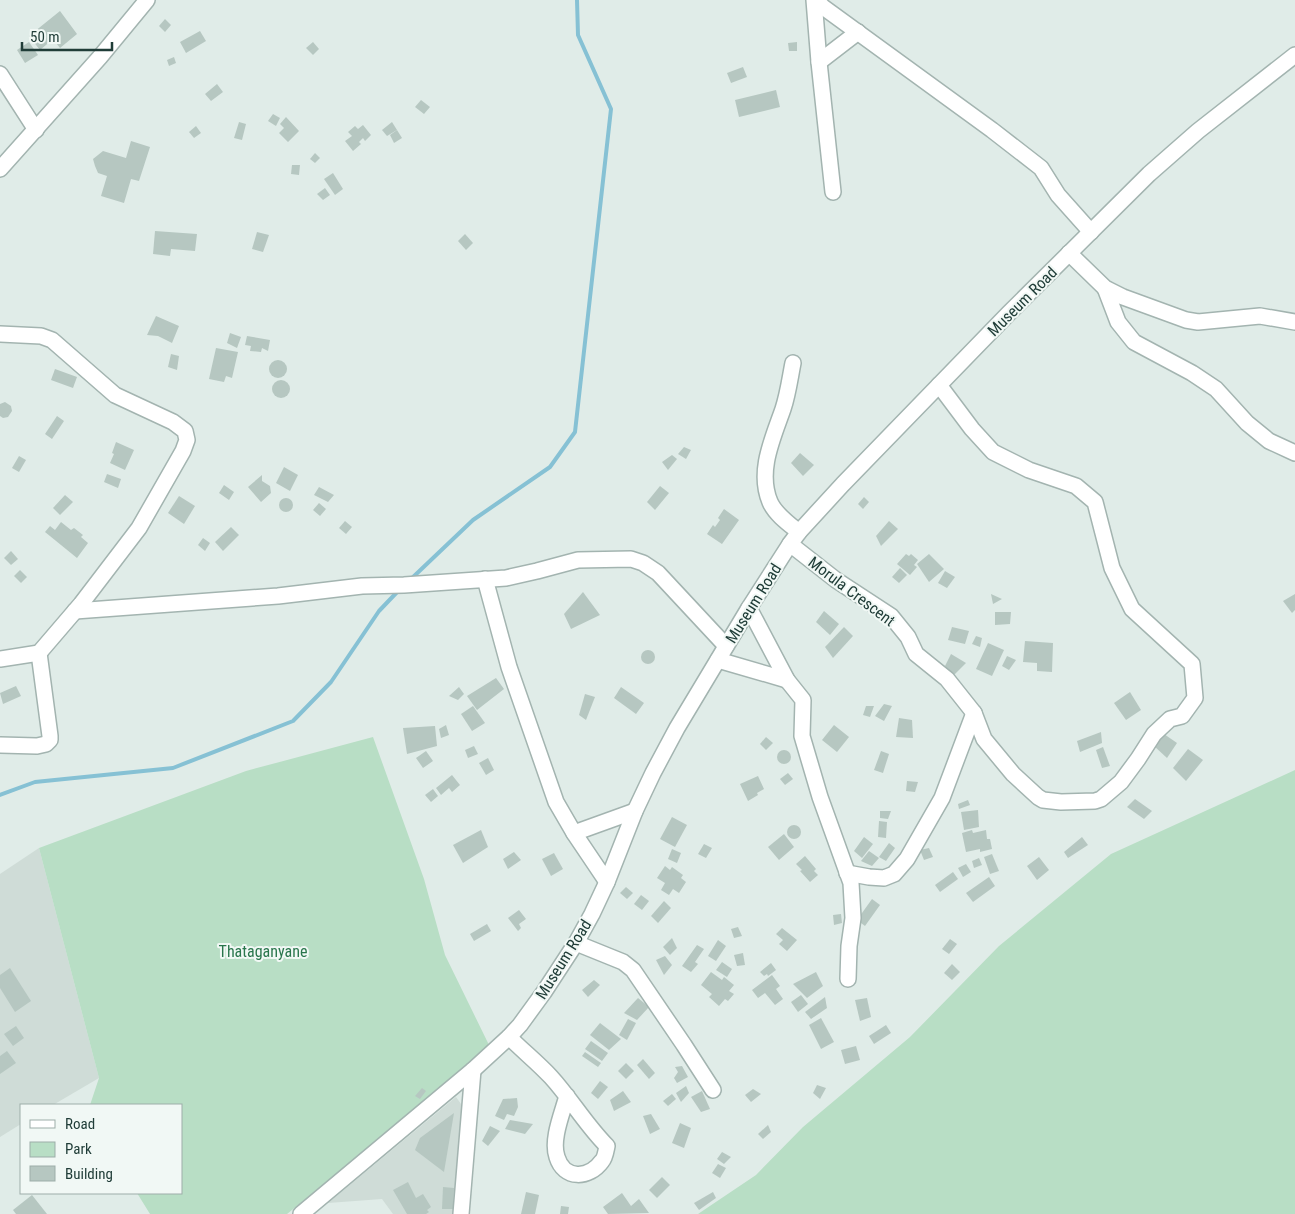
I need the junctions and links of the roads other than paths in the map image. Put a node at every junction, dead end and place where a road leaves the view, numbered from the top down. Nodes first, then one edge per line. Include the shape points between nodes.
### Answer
1 (147, 0) edge
2 (815, 0) edge
3 (858, 32) junction
4 (1295, 55) edge
5 (819, 62) junction
6 (0, 74) edge
7 (36, 130) junction
8 (0, 169) edge
9 (833, 192) dead end
10 (1091, 232) junction
11 (1069, 253) junction
12 (1105, 288) junction
13 (1295, 322) edge
14 (0, 334) edge
15 (794, 364) dead end
16 (939, 385) junction
17 (1295, 453) edge
18 (795, 538) junction
19 (485, 579) junction
20 (749, 608) junction
21 (75, 611) junction
22 (726, 646) junction
23 (39, 653) junction
24 (0, 659) edge
25 (718, 660) junction
26 (787, 680) junction
27 (974, 714) junction
28 (0, 745) edge
29 (636, 811) junction
30 (574, 833) junction
31 (847, 873) junction
32 (607, 882) junction
33 (576, 943) junction
34 (848, 979) dead end
35 (508, 1038) junction
36 (473, 1070) junction
37 (713, 1090) dead end
38 (567, 1096) junction
39 (301, 1214) edge
40 (461, 1214) edge

1 - 7 street
2 - 3 street
2 - 5 street
3 - 5 street
3 - 10 street via 1041,168 1058,195
4 - 10 street, Museum Road via 1198,131
5 - 9 street
6 - 7 street
7 - 8 street
10 - 11 street, Museum Road
11 - 12 street
11 - 16 street, Museum Road
12 - 13 street via 1186,320 1198,322 1260,316
12 - 17 street via 1118,322 1134,342 1216,389 1247,423 1269,441
14 - 21 street via 41,336 52,340 115,395 186,431 183,451 139,528
15 - 18 street, Morula Crescent via 766,464 766,490 770,504
16 - 18 street, Museum Road
16 - 27 street, Morula Crescent via 993,452 1029,470 1076,486 1095,502 1112,568 1132,609 1192,664 1195,698 1182,716 1170,719 1154,734 1121,782 1095,801 1061,802 1038,797 1013,774 984,739
18 - 20 street, Museum Road
18 - 27 street, Morula Crescent via 836,580 891,616 908,637 916,654 947,679
19 - 21 street via 362,586 278,596
19 - 22 street via 506,578 578,560 631,559 658,573
19 - 30 street via 509,667 556,802
20 - 22 street, Museum Road
20 - 26 street
21 - 23 street
22 - 25 street, Museum Road
23 - 24 street
23 - 28 street via 50,740 37,746
25 - 26 street
25 - 29 street, Museum Road via 677,728
26 - 31 street via 803,700 802,736
27 - 31 street via 942,798 907,860 894,874 884,878
29 - 30 street
29 - 32 street, Museum Road
30 - 32 street
31 - 34 street via 851,883 853,918
32 - 33 street, Museum Road
33 - 35 street, Museum Road
33 - 37 street via 624,962 633,970
35 - 36 street, Museum Road
35 - 38 street
36 - 39 street, Museum Road
36 - 40 street
38 - 38 street via 554,1140 556,1157 563,1170 576,1175 590,1172 604,1160 607,1146

